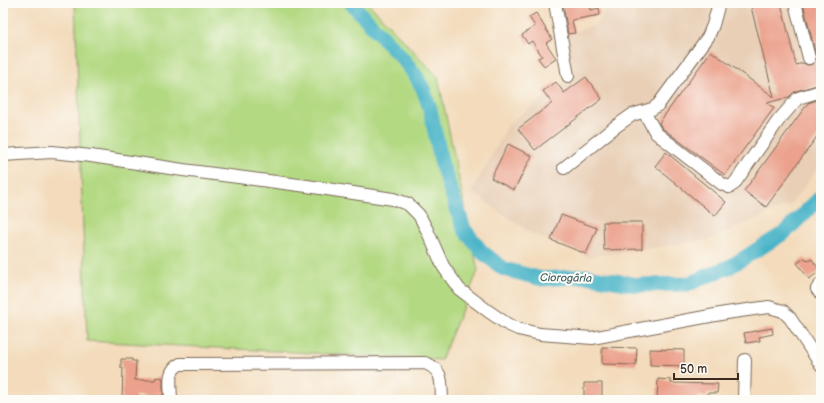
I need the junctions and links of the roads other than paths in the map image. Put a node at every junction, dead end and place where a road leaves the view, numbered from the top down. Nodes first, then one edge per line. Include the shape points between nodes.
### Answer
1 (555, 3) edge
2 (719, 3) edge
3 (795, 3) edge
4 (809, 58) dead end
5 (568, 76) dead end
6 (821, 91) edge
7 (644, 112) junction
8 (3, 156) edge
9 (564, 168) dead end
10 (745, 360) dead end
11 (821, 365) edge
12 (171, 400) edge
13 (442, 400) edge
14 (744, 400) edge

1 - 5 street
2 - 7 street via 708,37 658,105
3 - 4 street
6 - 7 street via 798,98 778,121 734,184 729,187 656,133
7 - 9 street via 615,127
8 - 11 street via 52,152 91,156 393,199 408,204 419,215 443,266 459,289 495,316 518,329 540,334 592,338 769,307 783,312 790,318
10 - 14 street
12 - 13 street via 171,373 175,366 233,363 425,364 433,366 440,374

